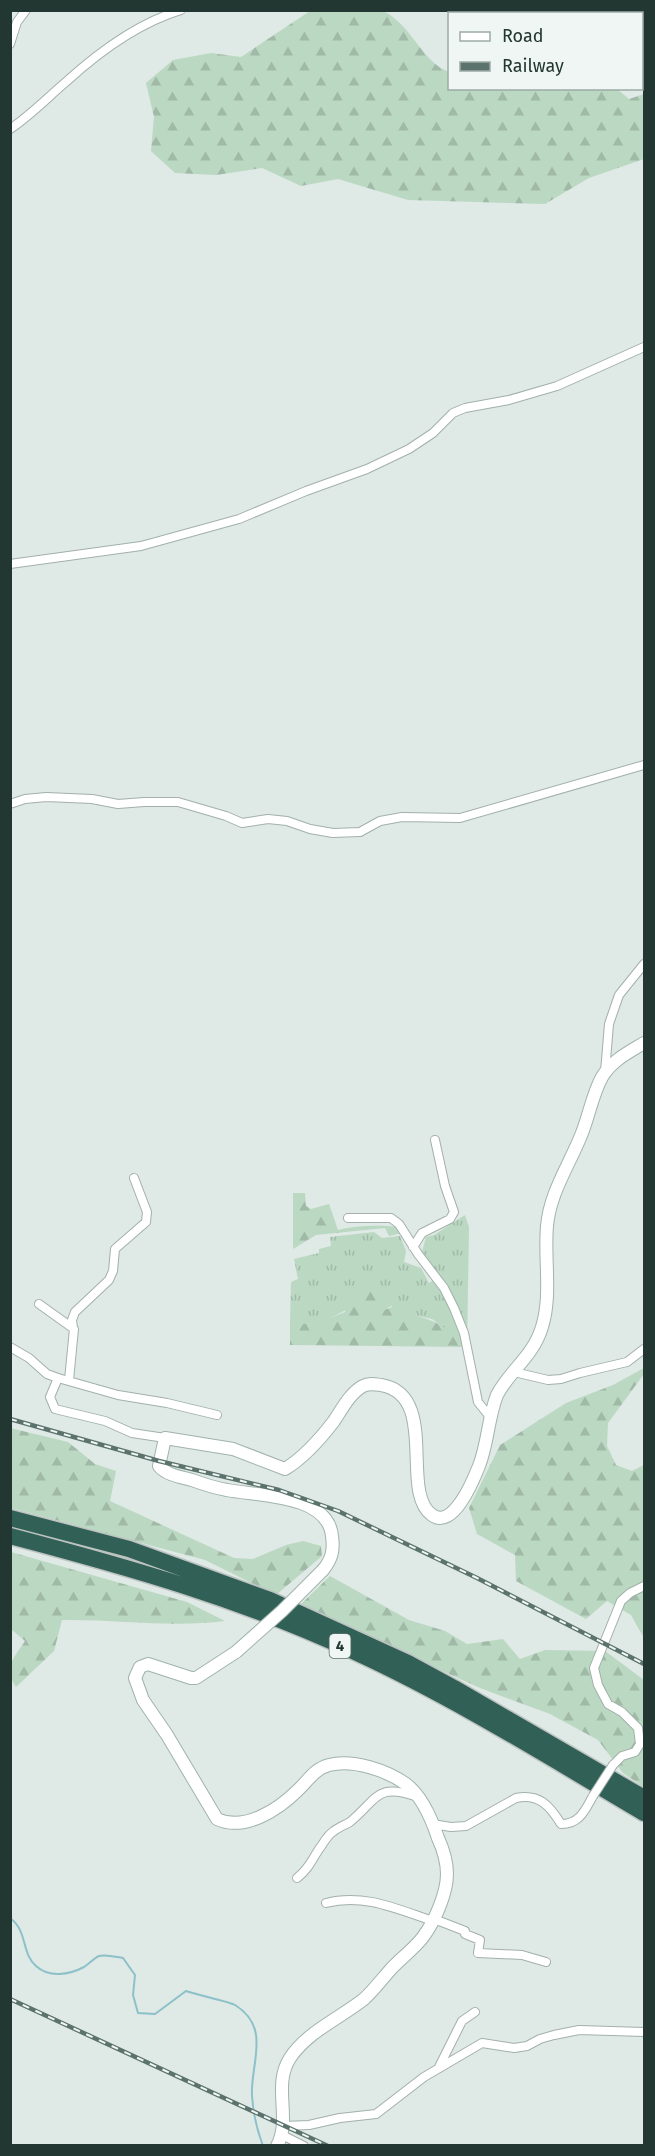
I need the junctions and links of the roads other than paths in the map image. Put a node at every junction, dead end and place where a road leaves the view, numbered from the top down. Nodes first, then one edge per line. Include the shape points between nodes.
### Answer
1 (26, 10) edge
2 (181, 10) edge
3 (10, 44) edge
4 (10, 129) edge
5 (645, 347) edge
6 (10, 564) edge
7 (645, 765) edge
8 (10, 804) edge
9 (645, 964) edge
10 (645, 1043) edge
11 (605, 1072) junction
12 (435, 1140) dead end
13 (134, 1178) dead end
14 (348, 1218) dead end
15 (413, 1247) junction
16 (39, 1304) dead end
17 (73, 1328) junction
18 (10, 1347) edge
19 (645, 1349) edge
20 (514, 1372) junction
21 (58, 1378) junction
22 (69, 1380) junction
23 (217, 1416) dead end
24 (490, 1417) junction
25 (165, 1438) junction
26 (10, 1518) edge
27 (10, 1536) edge
28 (645, 1586) edge
29 (418, 1797) junction
30 (645, 1798) edge
31 (645, 1812) edge
32 (432, 1824) junction
33 (297, 1878) dead end
34 (326, 1903) dead end
35 (433, 1920) junction
36 (546, 1962) dead end
37 (475, 2012) dead end
38 (645, 2032) edge
39 (438, 2068) junction
40 (281, 2136) edge
41 (304, 2145) edge

1 - 3 street via 17,22
2 - 4 street via 140,27 98,55
5 - 6 street via 557,387 453,413 433,433 399,454 240,519 141,546
7 - 8 street via 460,818 402,817 380,821 360,832 333,833 268,819 242,823 178,802 118,804 46,797
9 - 11 street via 619,996 609,1024
10 - 11 street
11 - 20 street via 552,1198 543,1324
12 - 15 street via 454,1212 447,1221 422,1233
13 - 17 street via 147,1212 146,1222 115,1250 111,1275 75,1312
14 - 15 street via 395,1219
15 - 24 street via 454,1308 464,1333 478,1402
16 - 17 street
17 - 22 street
18 - 21 street
19 - 20 street via 627,1362 561,1379
20 - 24 street via 502,1386
21 - 22 street
21 - 25 street via 50,1397 55,1409 105,1421 132,1433
22 - 23 street
24 - 25 street via 480,1465 456,1510 441,1519 429,1513 423,1502 412,1412 402,1395 389,1386 361,1387 322,1436 285,1469 233,1449
25 - 29 street, bridge via 159,1466 169,1473 316,1509 332,1531 332,1555 322,1570 236,1652 196,1678 148,1664 140,1667 135,1678 143,1700 217,1819 238,1822 258,1817 286,1801 313,1773 332,1764 378,1769 408,1786
26 - 30 highway, 4 via 129,1549 270,1600 454,1688
27 - 31 highway, 4 via 189,1586 355,1652 512,1733
28 - 32 street, bridge via 621,1601 594,1668 608,1704 638,1728 640,1744 635,1752 622,1756 613,1765 578,1820 561,1824 545,1803 524,1796 466,1826
29 - 32 street
29 - 33 street via 393,1791 375,1797 350,1822 335,1829 306,1872
32 - 35 street via 447,1873
34 - 35 street via 372,1901
35 - 36 street via 480,1940 478,1953 522,1955
35 - 40 street via 423,1937 365,1998 293,2053 281,2078
37 - 39 street via 462,2021
38 - 39 street via 579,2030 514,2048 482,2043
39 - 40 street via 376,2114 309,2124
40 - 41 street

